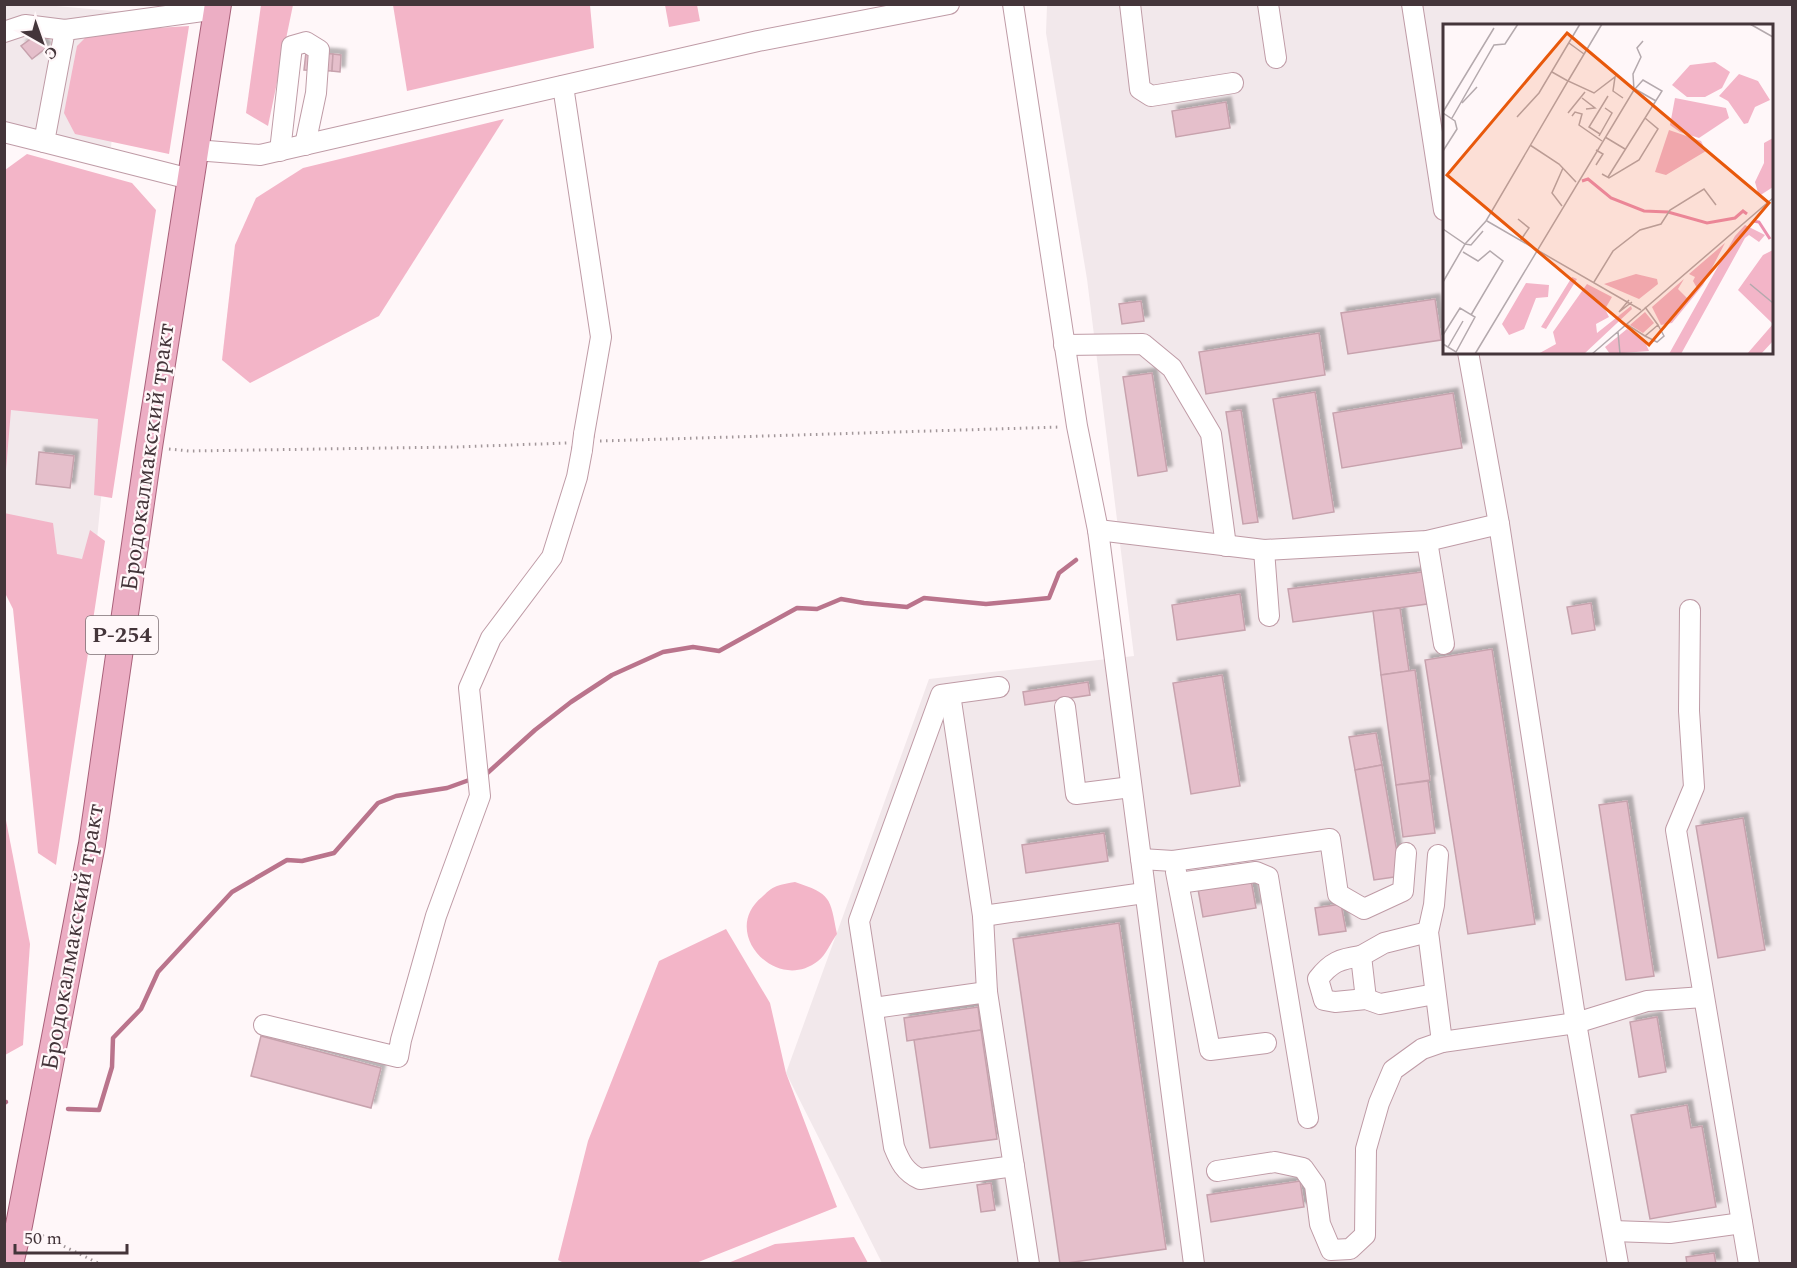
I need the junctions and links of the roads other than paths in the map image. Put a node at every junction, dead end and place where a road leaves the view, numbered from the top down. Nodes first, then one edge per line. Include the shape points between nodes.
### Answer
1 (949, 4) edge
2 (1013, 4) edge
3 (1130, 4) edge
4 (1268, 4) edge
5 (1412, 4) edge
6 (217, 7) edge
7 (65, 30) junction
8 (4, 32) edge
9 (1276, 58) dead end
10 (1233, 83) dead end
11 (563, 86) junction
12 (4, 132) edge
13 (44, 142) junction
14 (305, 145) junction
15 (195, 150) junction
16 (279, 151) junction
17 (190, 179) junction
18 (1443, 204) edge
19 (1065, 345) junction
20 (1468, 354) edge
21 (1499, 524) junction
22 (1098, 530) junction
23 (1427, 541) junction
24 (1227, 546) junction
25 (1264, 550) junction
26 (1690, 610) dead end
27 (1269, 616) dead end
28 (1444, 644) dead end
29 (999, 687) dead end
30 (950, 694) junction
31 (1065, 707) dead end
32 (1131, 788) junction
33 (1406, 853) dead end
34 (1438, 855) dead end
35 (1141, 859) junction
36 (1173, 861) junction
37 (1179, 884) junction
38 (1144, 892) junction
39 (983, 916) junction
40 (1428, 932) junction
41 (1360, 956) junction
42 (987, 992) junction
43 (1435, 994) junction
44 (1703, 997) junction
45 (1366, 999) junction
46 (874, 1008) junction
47 (1576, 1023) junction
48 (264, 1025) dead end
49 (1442, 1042) junction
50 (1266, 1043) dead end
51 (1308, 1118) dead end
52 (1014, 1167) junction
53 (1217, 1171) dead end
54 (1742, 1223) junction
55 (1613, 1231) junction
56 (10, 1263) edge
57 (1029, 1263) edge
58 (1194, 1263) edge
59 (1618, 1263) edge
60 (1749, 1263) edge

1 - 11 street via 758,41
2 - 19 street
3 - 10 street via 1140,89 1150,96
4 - 9 street
5 - 18 street
6 - 7 street
6 - 15 main road, Бродокалмакский тракт / Р-254
7 - 8 street via 26,25
7 - 13 street
11 - 14 street
11 - 48 street via 602,337 577,477 552,557 491,638 469,688 480,796 436,916 398,1058
12 - 13 street
13 - 17 street
14 - 16 street
14 - 16 street via 316,93 318,50 306,42 292,46
15 - 16 street via 260,155
15 - 17 main road, Бродокалмакский тракт / Р-254
17 - 56 main road, Бродокалмакский тракт / Р-254 via 92,844
19 - 22 street
19 - 24 street via 1143,344 1172,368 1211,434
20 - 21 street
21 - 23 street
21 - 47 street
22 - 24 street
22 - 32 street
23 - 25 street
23 - 28 street
24 - 25 street
25 - 27 street
26 - 44 street via 1689,711 1694,787 1676,830
29 - 30 street
30 - 39 street
30 - 46 street via 940,695 859,921
31 - 32 street via 1076,794
32 - 35 street
33 - 36 street via 1403,891 1364,909 1338,894 1330,839
34 - 40 street
35 - 36 street
35 - 38 street
36 - 37 street
37 - 50 street via 1210,1050
37 - 51 street via 1256,872 1268,877
38 - 39 street
38 - 58 street
39 - 42 street
40 - 41 street via 1384,943
40 - 43 street
41 - 45 street
41 - 45 street via 1343,958 1328,966 1318,979 1324,1000
42 - 46 street
42 - 52 street
43 - 45 street via 1380,1004
43 - 49 street
44 - 47 street via 1647,1001
44 - 54 street
46 - 52 street via 894,1147 909,1174 920,1179
47 - 49 street
47 - 55 street
49 - 53 street via 1422,1049 1393,1070 1366,1149 1365,1235 1350,1249 1331,1250 1320,1224 1315,1185 1303,1168 1275,1162
52 - 57 street
54 - 55 street via 1670,1233
54 - 60 street
55 - 59 street

